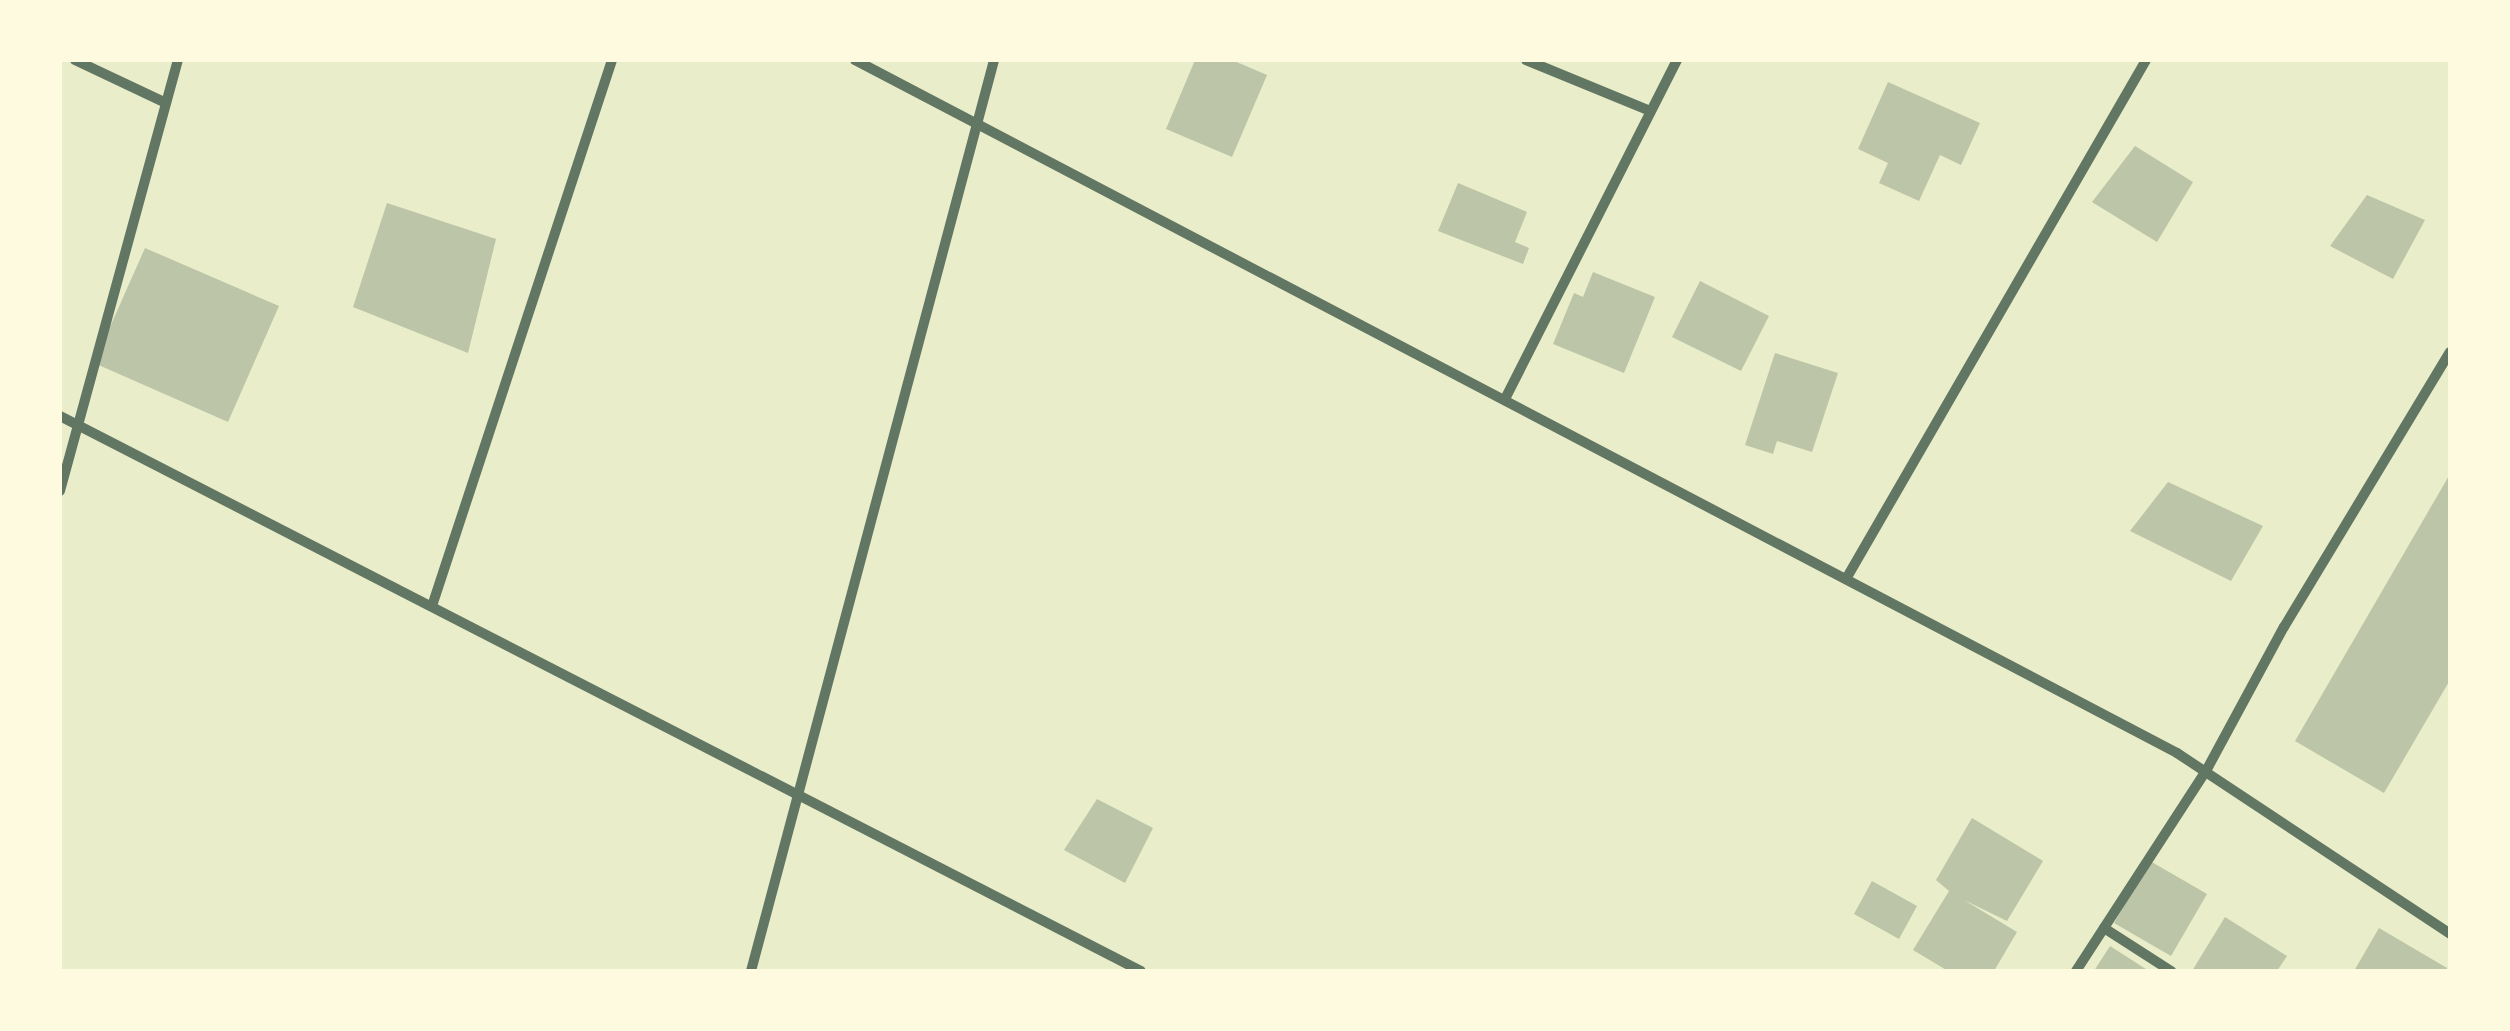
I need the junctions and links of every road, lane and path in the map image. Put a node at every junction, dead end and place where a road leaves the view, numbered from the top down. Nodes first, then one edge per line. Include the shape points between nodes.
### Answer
1 (75, 60) edge
2 (178, 60) edge
3 (612, 60) edge
4 (855, 60) edge
5 (994, 60) edge
6 (1526, 60) edge
7 (1676, 60) edge
8 (2146, 60) edge
9 (164, 102) junction
10 (1648, 110) junction
11 (978, 120) junction
12 (2450, 352) edge
13 (1506, 398) junction
14 (60, 416) edge
15 (76, 424) junction
16 (60, 492) edge
17 (1846, 579) junction
18 (432, 606) junction
19 (2206, 771) junction
20 (797, 794) junction
21 (2104, 928) junction
22 (2450, 934) edge
23 (751, 971) edge
24 (1141, 971) edge
25 (2076, 971) edge
26 (2171, 971) edge

1 - 9 street
2 - 9 street
3 - 18 street
4 - 11 street
5 - 11 street
6 - 10 street
7 - 10 street
8 - 17 street
9 - 15 street
10 - 13 street
11 - 13 street
11 - 20 street
12 - 19 street via 2284,627
13 - 17 street
14 - 15 street
15 - 16 street
15 - 18 street
17 - 19 street
18 - 20 street
19 - 21 street
19 - 22 street
20 - 23 street
20 - 24 street
21 - 25 street
21 - 26 street

